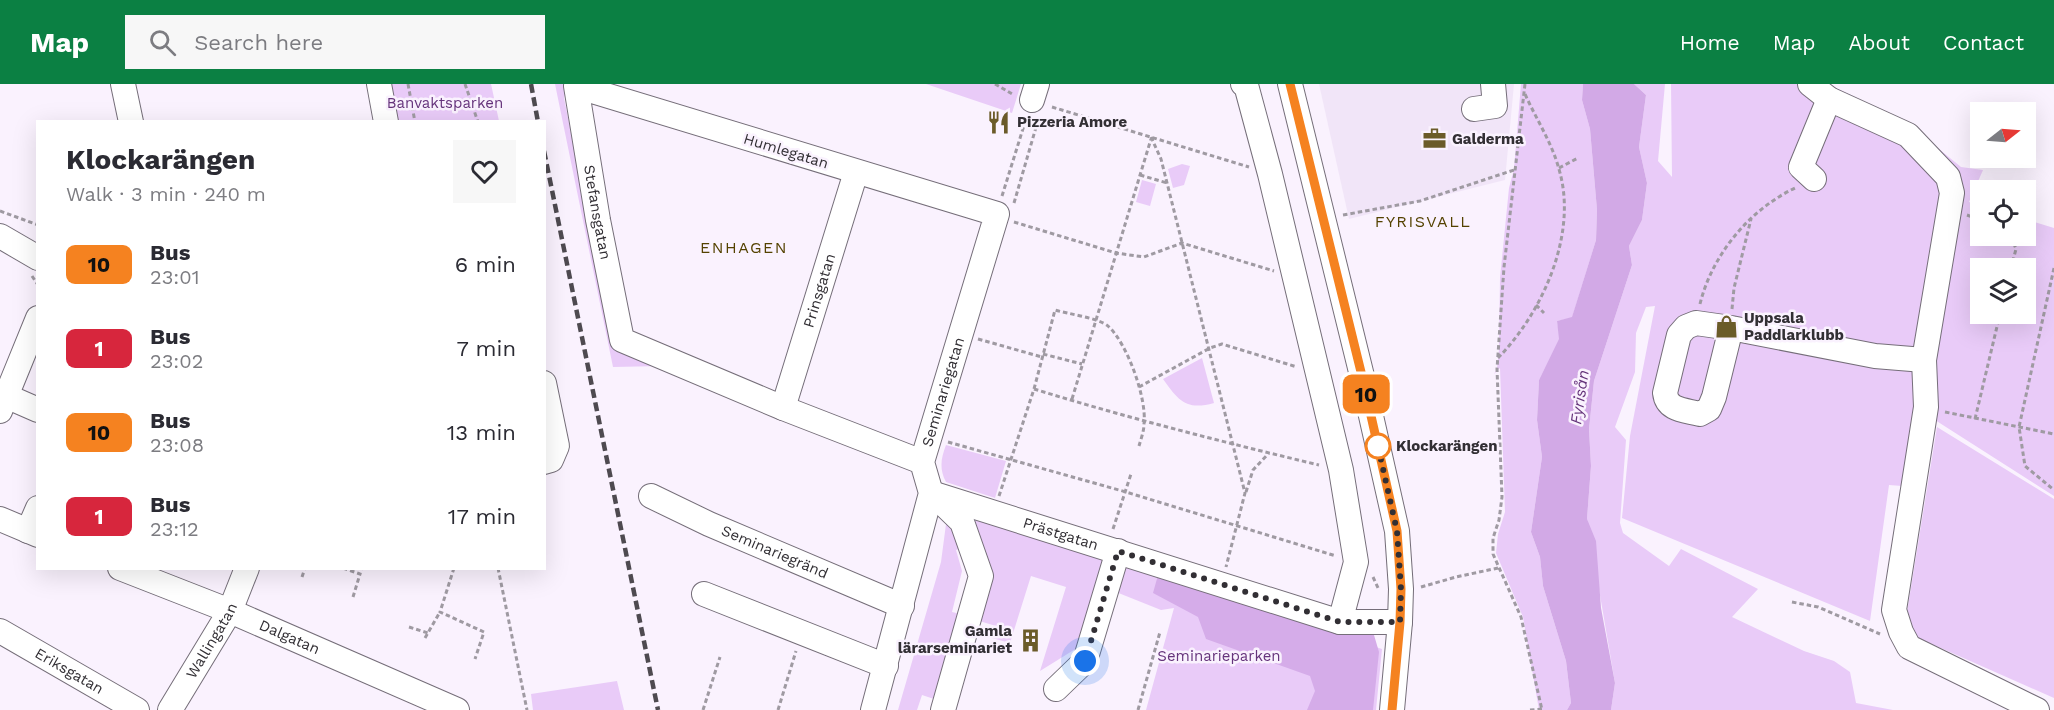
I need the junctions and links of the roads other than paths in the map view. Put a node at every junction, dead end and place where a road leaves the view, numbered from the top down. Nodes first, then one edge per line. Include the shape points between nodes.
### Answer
1 (123, 84) edge
2 (379, 84) edge
3 (1243, 84) edge
4 (1493, 84) edge
5 (1810, 84) edge
6 (576, 86) joint
7 (1295, 86) edge
8 (1829, 99) junction
9 (1474, 109) dead end
10 (131, 120) edge
11 (387, 120) edge
12 (856, 172) junction
13 (1814, 179) road end
14 (1003, 217) joint
15 (0, 236) edge
16 (36, 257) edge
17 (36, 323) edge
18 (1731, 328) junction
19 (1924, 360) junction
20 (546, 393) edge
21 (3, 404) edge
22 (783, 408) junction
23 (36, 410) edge
24 (546, 461) edge
25 (922, 462) junction
26 (931, 493) junction
27 (651, 496) dead end
28 (36, 518) edge
29 (0, 519) edge
30 (33, 533) edge
31 (1126, 551) junction
32 (125, 570) edge
33 (246, 570) edge
34 (704, 594) dead end
35 (902, 606) junction
36 (230, 611) junction
37 (1340, 622) junction
38 (1400, 622) junction
39 (0, 631) edge
40 (886, 666) junction
41 (1056, 689) dead end
42 (137, 710) edge
43 (170, 710) edge
44 (457, 710) edge
45 (873, 710) edge
46 (943, 710) edge
47 (1392, 710) edge
48 (2037, 710) edge

1 - 10 street
2 - 11 street
3 - 37 street via 1270,174 1341,470 1356,562
4 - 9 street via 1496,105
5 - 8 street
6 - 12 street, Humlegatan
6 - 22 street, Stefansgatan via 622,340
7 - 38 street via 1397,531
8 - 13 street via 1800,167
8 - 19 street via 1908,135 1948,177 1952,193
12 - 14 street, Humlegatan
12 - 22 street, Prinsgatan
14 - 25 street, Seminariegatan
15 - 16 street
17 - 21 street
18 - 18 street via 1696,323 1678,335 1665,393 1671,407 1700,414 1709,409
18 - 19 street via 1875,356
19 - 48 street via 1926,407 1894,610 1901,632 1909,647
20 - 24 street via 557,446 551,460
21 - 23 street
22 - 25 street
25 - 26 street, Seminariegatan
26 - 31 street, Prästgatan via 994,512 1032,517
26 - 35 street
26 - 46 street via 962,522 981,576
27 - 35 street, Seminariegränd
28 - 30 street
29 - 30 street
31 - 37 street, Prästgatan via 1189,567 1221,584 1255,588 1302,602
31 - 41 street via 1085,661
32 - 36 street, Dalgatan
33 - 36 street, Wallingatan
34 - 40 street
35 - 40 street
36 - 43 street, Wallingatan
36 - 44 street, Dalgatan
37 - 38 street, Prästgatan
38 - 47 street
39 - 42 street, Eriksgatan
40 - 45 street

